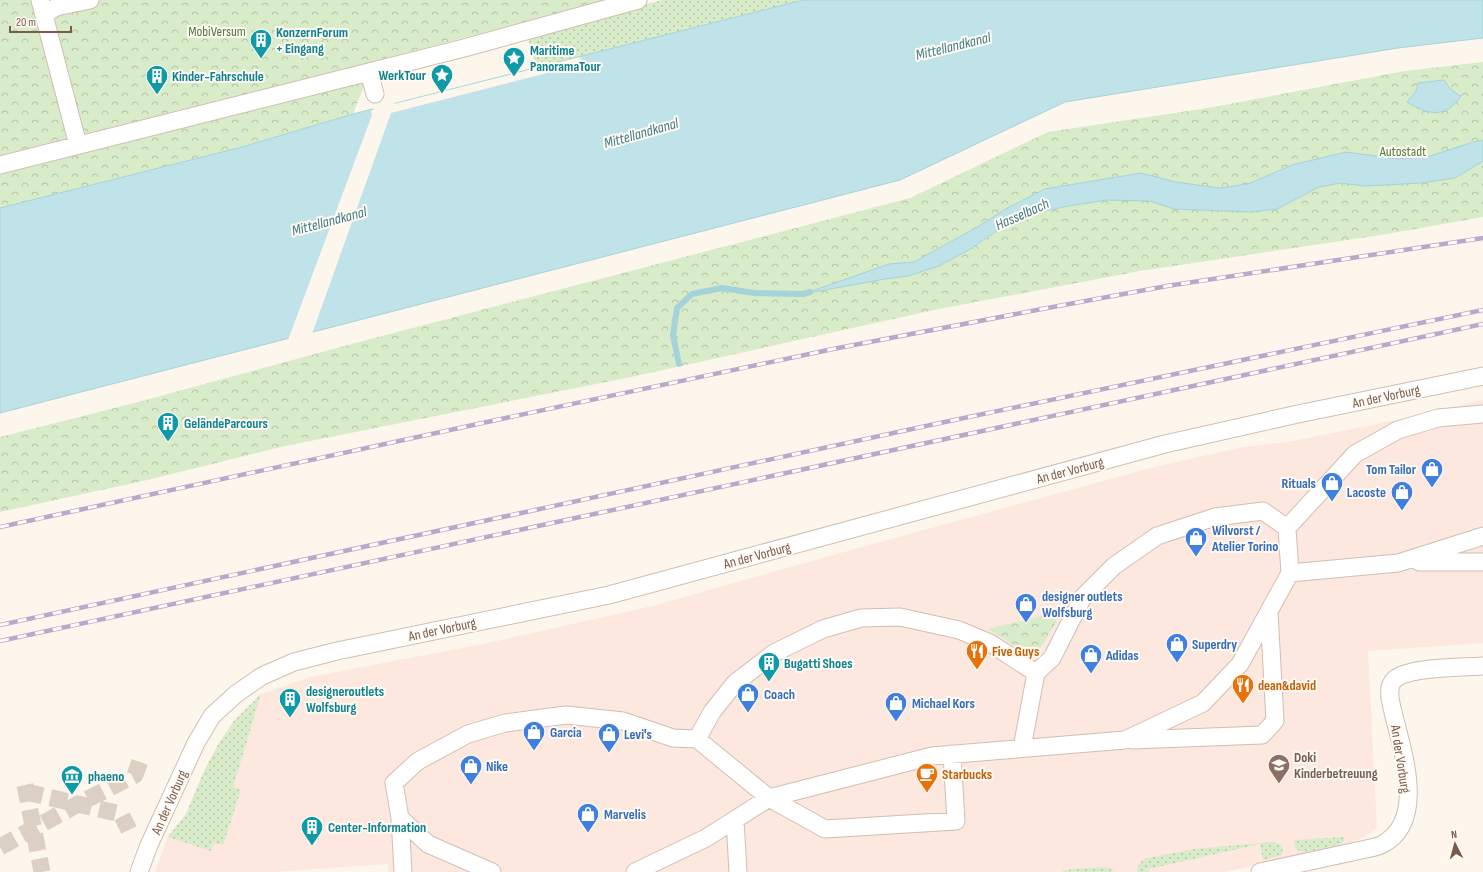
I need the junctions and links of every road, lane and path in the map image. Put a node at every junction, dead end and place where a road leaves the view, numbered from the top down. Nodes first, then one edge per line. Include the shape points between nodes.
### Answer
1 (90, 0) edge
2 (638, 0) edge
3 (42, 7) edge
4 (369, 72) junction
5 (375, 94) dead end
6 (78, 145) junction
7 (0, 165) edge
8 (1483, 376) edge
9 (1483, 414) edge
10 (1287, 528) junction
11 (1483, 536) edge
12 (1398, 562) junction
13 (1483, 562) edge
14 (1290, 573) junction
15 (1270, 611) junction
16 (1483, 666) edge
17 (1036, 673) junction
18 (697, 739) junction
19 (1125, 740) junction
20 (1022, 748) junction
21 (952, 754) junction
22 (769, 798) junction
23 (400, 818) junction
24 (735, 820) junction
25 (139, 872) edge
26 (403, 872) edge
27 (492, 872) edge
28 (635, 872) edge
29 (738, 872) edge
30 (1260, 872) edge

1 - 3 street
2 - 4 street via 516,28 400,59
3 - 6 street
4 - 5 street
4 - 6 street
6 - 7 street
8 - 25 street, An der Vorburg via 1165,444 609,595 294,662 262,676 236,694 212,716 196,743
9 - 10 street via 1438,418 1398,430 1355,454
10 - 14 street
10 - 17 street via 1264,511 1215,517 1158,536 1114,566 1083,597 1052,658
11 - 12 street
12 - 13 street
12 - 14 street
14 - 15 street
15 - 19 street via 1240,664 1203,703
15 - 19 street via 1275,721 1262,735
16 - 30 street, An der Vorburg via 1417,671 1403,674 1393,681 1390,701 1409,791 1404,822 1391,838 1381,845 1366,849
17 - 18 street via 961,625 900,617 861,618 821,625 774,653 719,694
17 - 20 street
18 - 22 street
18 - 23 street via 673,738 624,717 566,715 502,718 418,761 399,778 394,783
19 - 20 street
20 - 21 street
21 - 22 street via 932,756
21 - 22 street via 956,821 826,829
22 - 24 street
23 - 26 street
23 - 27 street via 428,844
24 - 28 street via 706,838
24 - 29 street

